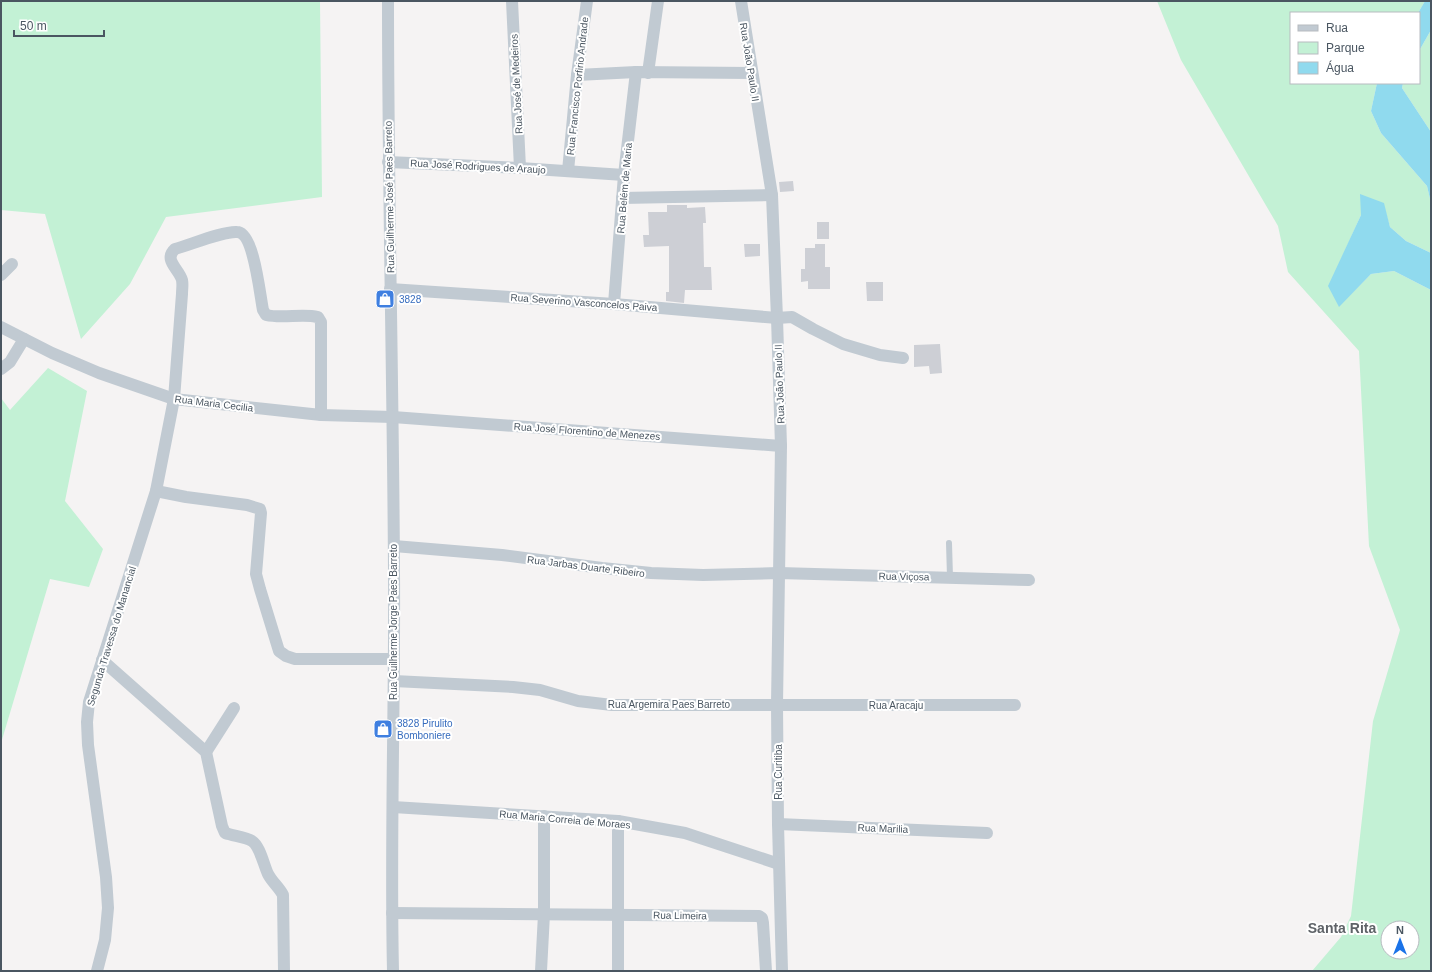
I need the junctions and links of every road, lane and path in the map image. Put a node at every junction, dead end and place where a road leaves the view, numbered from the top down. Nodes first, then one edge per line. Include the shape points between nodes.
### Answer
1 (388, 1) edge
2 (512, 1) edge
3 (587, 1) edge
4 (658, 1) edge
5 (741, 1) edge
6 (636, 72) junction
7 (648, 73) junction
8 (751, 73) junction
9 (577, 75) junction
10 (388, 162) junction
11 (520, 168) junction
12 (568, 171) junction
13 (624, 175) junction
14 (772, 195) junction
15 (622, 198) junction
16 (12, 264) dead end
17 (1, 274) edge
18 (390, 288) junction
19 (614, 304) junction
20 (778, 318) junction
21 (1, 327) edge
22 (24, 339) junction
23 (903, 358) dead end
24 (1, 369) edge
25 (174, 399) junction
26 (321, 415) junction
27 (392, 417) junction
28 (781, 446) junction
29 (156, 491) junction
30 (949, 542) dead end
31 (394, 546) junction
32 (779, 573) junction
33 (950, 577) junction
34 (1029, 580) dead end
35 (393, 659) junction
36 (102, 660) junction
37 (394, 681) junction
38 (778, 704) junction
39 (1015, 705) dead end
40 (234, 708) dead end
41 (206, 752) junction
42 (393, 807) junction
43 (544, 816) junction
44 (618, 821) junction
45 (778, 824) junction
46 (987, 833) dead end
47 (779, 864) junction
48 (392, 913) junction
49 (544, 914) junction
50 (618, 914) junction
51 (97, 971) edge
52 (284, 971) edge
53 (393, 971) edge
54 (541, 971) edge
55 (618, 971) edge
56 (766, 971) edge
57 (782, 971) edge

1 - 10 street, Rua Guilherme José Paes Barreto
2 - 11 street, Rua José de Medeiros
3 - 9 street, Rua Francisco Porfirio Andrade
4 - 7 street
5 - 8 street, Rua João Paulo II
6 - 7 street
6 - 9 street
6 - 13 street, Rua Belém de Maria
7 - 8 street
8 - 14 street, Rua João Paulo II
9 - 12 street, Rua Francisco Porfirio Andrade
10 - 11 street, Rua José Rodrigues de Araujo
10 - 18 street, Rua Guilherme José Paes Barreto
11 - 12 street, Rua José Rodrigues de Araujo
12 - 13 street, Rua José Rodrigues de Araujo
13 - 15 street, Rua Belém de Maria
14 - 15 street
14 - 20 street, Rua João Paulo II
15 - 19 street, Rua Belém de Maria
16 - 17 street
18 - 19 street, Rua Severino Vasconcelos Paiva
18 - 27 street, Rua Guilherme José Paes Barreto
19 - 20 street, Rua Severino Vasconcelos Paiva
20 - 23 street, Rua Severino Vasconcelos Paiva via 792,317 843,344 880,355
20 - 28 street, Rua João Paulo II
21 - 22 street, Rua Maria Cecilia
22 - 24 street via 10,362
22 - 25 street, Rua Maria Cecilia via 99,374
25 - 26 street, Rua Maria Cecilia
25 - 26 street, Segunda Travessa do Manancial via 182,281 169,256 175,249 226,233 238,232 246,236 255,263 266,316 276,318 310,315 318,317 321,322
25 - 29 street, Segunda Travessa do Manancial
26 - 27 street, Rua Maria Cecilia
27 - 28 street, Rua José Florentino de Menezes
27 - 31 street, Rua Guilherme Jorge Paes Barreto
28 - 32 street, Rua João Paulo II
29 - 35 street via 260,509 256,574 279,651 286,656 295,659
29 - 36 street, Segunda Travessa do Manancial
30 - 33 lane
31 - 32 street, Rua Jarbas Duarte Ribeiro via 502,555 650,573
31 - 35 street, Rua Guilherme Jorge Paes Barreto
32 - 33 street, Rua Viçosa
32 - 38 street, Rua Curitiba
33 - 34 street, Rua Viçosa
35 - 37 street, Rua Guilherme Jorge Paes Barreto
36 - 41 street
36 - 51 street, Segunda Travessa do Manancial via 89,702 87,722 108,908 105,940
37 - 38 street, Rua Argemira Paes Barreto via 540,690 578,700 612,705
37 - 42 street, Rua Guilherme Jorge Paes Barreto
38 - 39 street, Rua Aracaju
38 - 45 street, Rua Curitiba
40 - 41 street
41 - 52 street via 222,826 226,833 251,840 256,844 268,875 283,894
42 - 43 street, Rua Maria Correia de Moraes
42 - 48 street, Rua Guilherme Jorge Paes Barreto
43 - 44 street, Rua Maria Correia de Moraes
43 - 49 street
44 - 47 street, Rua Maria Correia de Moraes via 686,833
44 - 50 street
45 - 46 street, Rua Marilia
45 - 47 street, Rua Curitiba
47 - 57 street, Rua Curitiba
48 - 49 street, Rua Limeira
48 - 53 street, Rua Guilherme Jorge Paes Barreto
49 - 50 street, Rua Limeira
49 - 54 street
50 - 55 street
50 - 56 street, Rua Limeira via 759,916 763,923

